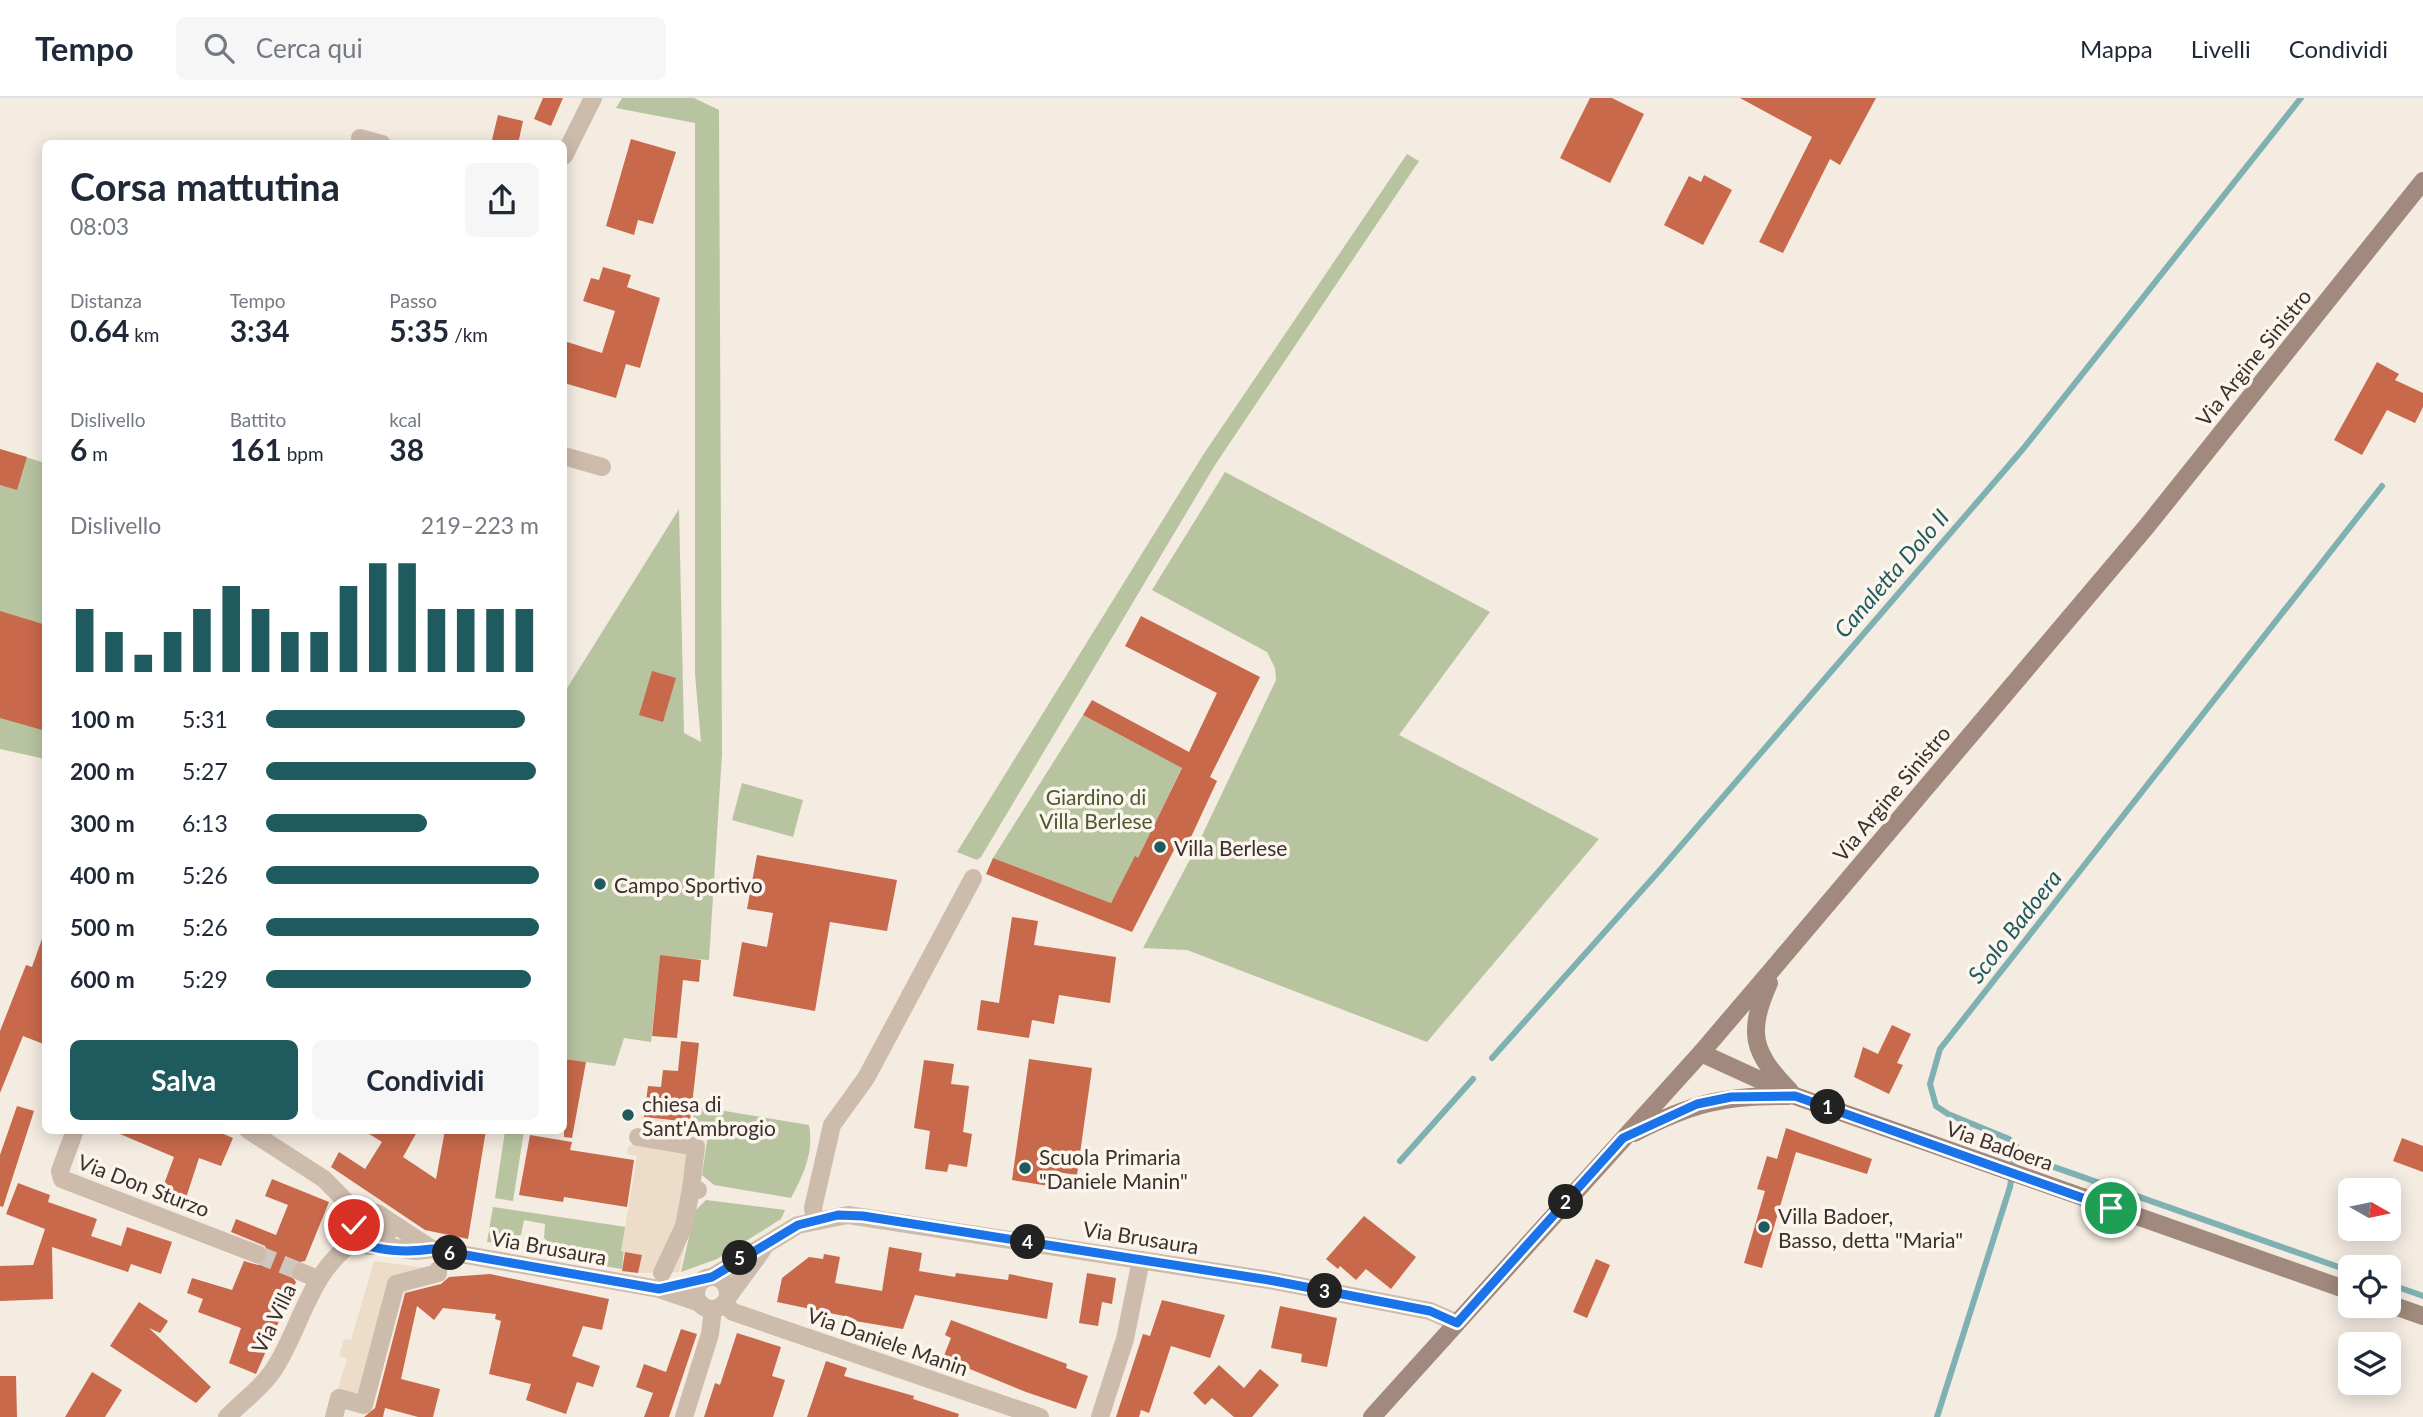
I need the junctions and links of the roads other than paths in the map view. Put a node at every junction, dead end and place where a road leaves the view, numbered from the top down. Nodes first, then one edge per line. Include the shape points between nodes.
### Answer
1 (593, 98) edge
2 (360, 138) dead end
3 (367, 140) edge
4 (567, 150) edge
5 (2423, 181) edge
6 (567, 457) edge
7 (602, 467) dead end
8 (973, 878) dead end
9 (1776, 965) junction
10 (1701, 1053) junction
11 (1795, 1096) junction
12 (74, 1134) edge
13 (254, 1134) edge
14 (638, 1137) dead end
15 (1623, 1138) junction
16 (360, 1216) junction
17 (383, 1217) junction
18 (815, 1220) junction
19 (366, 1242) junction
20 (763, 1248) junction
21 (432, 1249) junction
22 (257, 1254) tunnel mouth
23 (1142, 1260) junction
24 (439, 1270) dead end
25 (300, 1272) tunnel mouth
26 (318, 1279) junction
27 (707, 1279) junction
28 (660, 1281) junction
29 (2338, 1287) edge
30 (716, 1303) junction
31 (2401, 1308) edge
32 (2423, 1316) edge
33 (1457, 1323) junction
34 (227, 1417) edge
35 (334, 1417) edge
36 (684, 1417) edge
37 (1040, 1417) edge
38 (1100, 1417) edge
39 (1372, 1417) edge

1 - 4 street
2 - 3 street
5 - 9 main road, Via Argine Sinistro via 2147,526
6 - 7 street
8 - 18 street via 866,1078 832,1125 813,1208
9 - 10 main road, Via Argine Sinistro
9 - 11 main road, Via Badoera via 1757,1009 1754,1037 1772,1072
10 - 11 main road, Via Badoera
10 - 15 main road, Via Argine Sinistro
11 - 15 main road, Via Badoera via 1731,1097 1697,1104
11 - 29 main road, Via Badoera
12 - 22 street, Via Don Sturzo via 60,1171 62,1179
13 - 16 street via 324,1179
14 - 28 street via 696,1147 695,1189
15 - 33 main road, Via Argine Sinistro
16 - 17 street via 374,1213
16 - 19 street via 354,1225
17 - 19 street via 384,1239
17 - 21 street, Via Brusaura
18 - 20 street, Via Brusaura via 787,1230
18 - 23 street, Via Brusaura via 863,1216
19 - 21 street, Via Brusaura via 416,1251
19 - 26 street, Via Villa via 340,1252
20 - 27 street, Via Brusaura
20 - 30 street, Via Brusaura
21 - 28 street, Via Brusaura
23 - 33 street, Via Brusaura via 1430,1311
23 - 38 street via 1125,1339
24 - 35 street via 396,1284 364,1405 339,1398
25 - 26 street
26 - 34 street, Via Villa via 276,1366
27 - 28 street, Via Brusaura
27 - 30 street via 697,1289
27 - 30 street via 725,1283
28 - 30 street, Via Brusaura
30 - 36 street
30 - 37 street, Via Daniele Manin
31 - 32 main road
33 - 39 main road, Via Argine Sinistro

